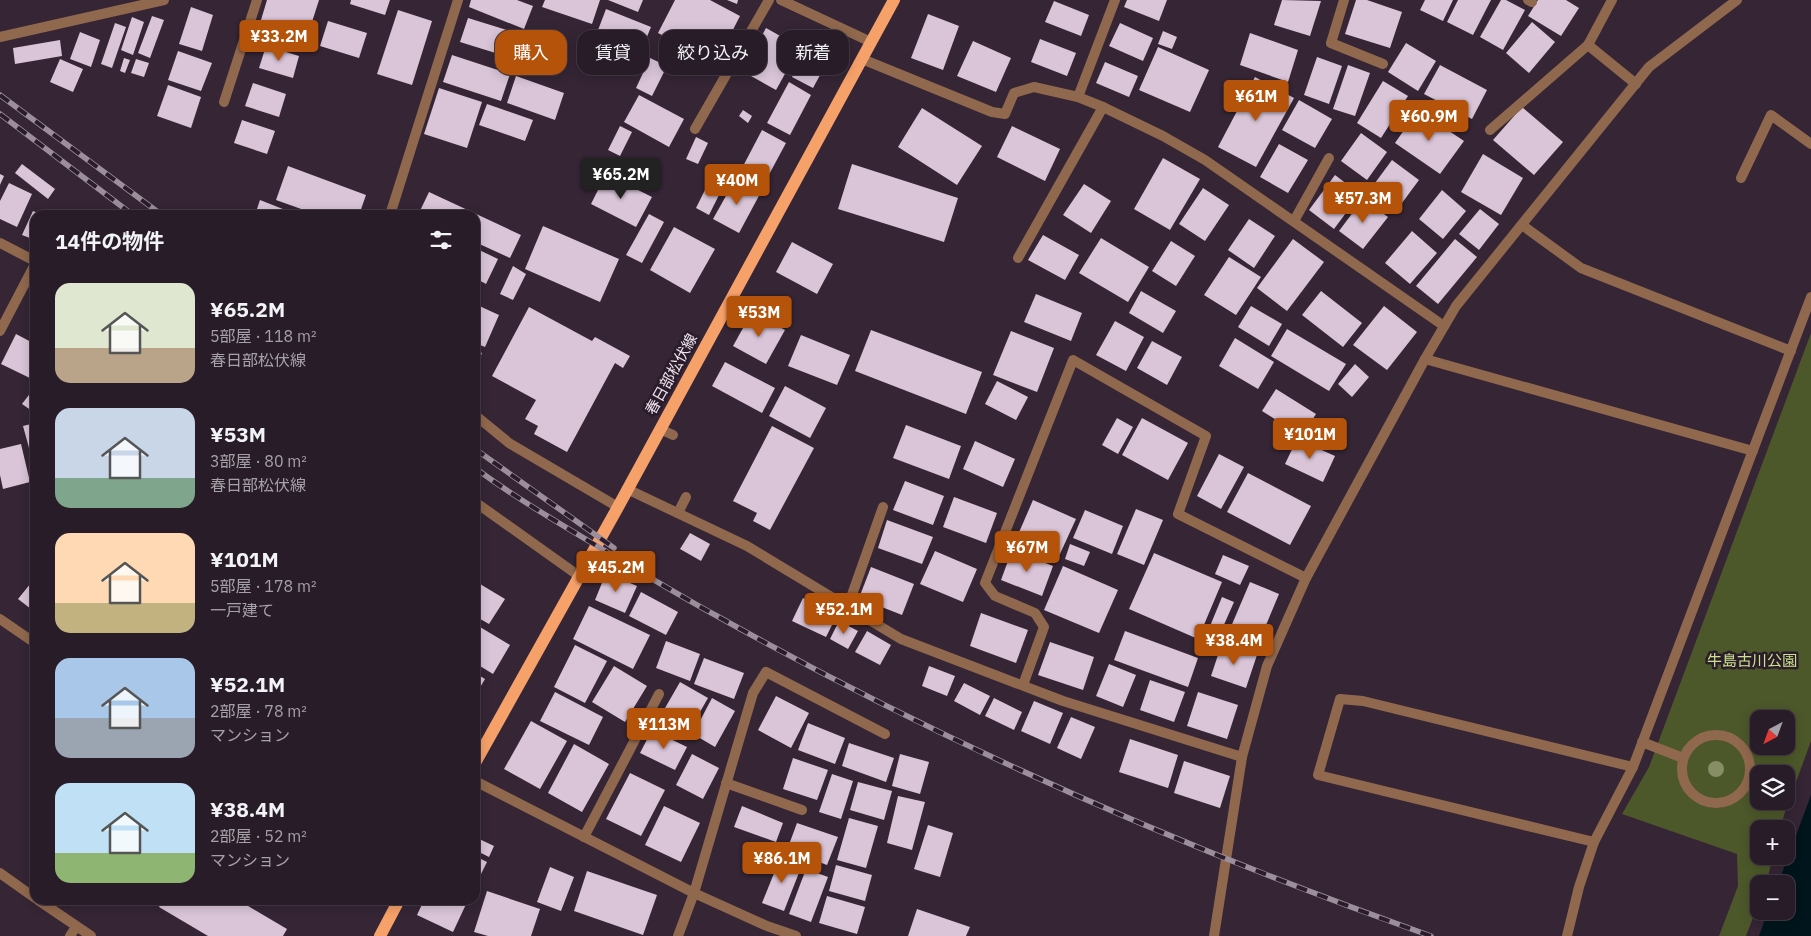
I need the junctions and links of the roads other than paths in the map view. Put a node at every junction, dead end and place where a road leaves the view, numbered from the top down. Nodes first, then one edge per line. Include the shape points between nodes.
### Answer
1 (164, 0) edge
2 (257, 0) edge
3 (458, 0) edge
4 (768, 0) edge
5 (781, 0) edge
6 (894, 0) edge
7 (1115, 0) edge
8 (1344, 0) edge
9 (1612, 0) edge
10 (1737, 0) edge
11 (0, 37) edge
12 (871, 42) junction
13 (1588, 45) junction
14 (862, 59) junction
15 (1383, 64) dead end
16 (1636, 84) junction
17 (1078, 98) junction
18 (224, 102) dead end
19 (1104, 108) junction
20 (695, 129) dead end
21 (1490, 130) dead end
22 (1811, 144) edge
23 (1329, 158) dead end
24 (1741, 178) dead end
25 (392, 210) edge
26 (1294, 221) junction
27 (1522, 225) junction
28 (0, 243) edge
29 (1018, 258) dead end
30 (30, 260) edge
31 (30, 273) edge
32 (1811, 297) edge
33 (1444, 326) junction
34 (0, 331) edge
35 (1790, 351) junction
36 (1425, 358) junction
37 (480, 419) edge
38 (660, 429) junction
39 (672, 435) dead end
40 (1753, 451) junction
41 (628, 489) junction
42 (686, 497) dead end
43 (480, 506) edge
44 (618, 507) junction
45 (883, 507) dead end
46 (678, 513) junction
47 (579, 576) junction
48 (1306, 578) junction
49 (848, 606) junction
50 (0, 619) edge
51 (30, 640) edge
52 (1022, 686) junction
53 (659, 694) dead end
54 (886, 734) dead end
55 (1642, 742) junction
56 (480, 754) edge
57 (1242, 758) junction
58 (1683, 758) junction
59 (1633, 767) junction
60 (726, 782) junction
61 (480, 783) edge
62 (1747, 783) junction
63 (1750, 784) edge
64 (802, 810) dead end
65 (584, 837) junction
66 (1594, 842) junction
67 (0, 873) edge
68 (694, 893) junction
69 (30, 894) edge
70 (45, 905) edge
71 (396, 905) edge
72 (76, 926) junction
73 (70, 936) edge
74 (91, 936) edge
75 (380, 936) edge
76 (678, 936) edge
77 (796, 936) edge
78 (1214, 936) edge
79 (1567, 936) edge

1 - 11 street
2 - 18 street
3 - 25 street
4 - 20 street
5 - 12 street
6 - 12 main road, 春日部松伏線
7 - 17 street
8 - 15 street via 1331,43
9 - 13 street
10 - 16 street via 1649,67
12 - 14 main road, 春日部松伏線
13 - 16 street
13 - 21 street
14 - 17 street via 992,112 1005,114 1014,93 1034,87
14 - 38 main road, 春日部松伏線
16 - 27 street
17 - 19 street
19 - 26 street via 1205,160
19 - 29 street
22 - 24 street via 1771,116
23 - 26 street
26 - 33 street
27 - 33 street via 1456,306
27 - 35 street via 1582,268
28 - 30 street
31 - 34 street
32 - 35 street
33 - 36 street
35 - 40 street
36 - 40 street
36 - 48 street
37 - 44 street via 509,443
38 - 39 street
38 - 41 main road, 春日部松伏線
40 - 55 street
41 - 44 main road, 春日部松伏線
41 - 46 street
42 - 46 street
43 - 47 street
44 - 47 main road, 春日部松伏線
45 - 49 street
46 - 49 street via 747,546
47 - 56 main road, 春日部松伏線
48 - 52 street via 1178,514 1206,436 1073,360 985,583 995,596 1035,613 1044,627
48 - 57 street via 1267,666
49 - 52 street via 902,639
50 - 51 street
52 - 57 street
53 - 65 street
54 - 60 street via 766,672 753,693
55 - 58 street
55 - 59 street
57 - 78 street
58 - 62 street via 1681,774 1685,784 1691,794 1701,800 1712,804 1734,799
58 - 62 street via 1693,743 1702,737 1725,736 1744,748 1751,770
59 - 66 street
59 - 66 street via 1363,701 1340,699 1318,775
60 - 64 street
60 - 68 street
61 - 65 street
62 - 63 street
65 - 68 street
66 - 79 street
67 - 69 street
68 - 76 street
68 - 77 street
70 - 72 street
71 - 75 main road
72 - 73 street
72 - 74 street

